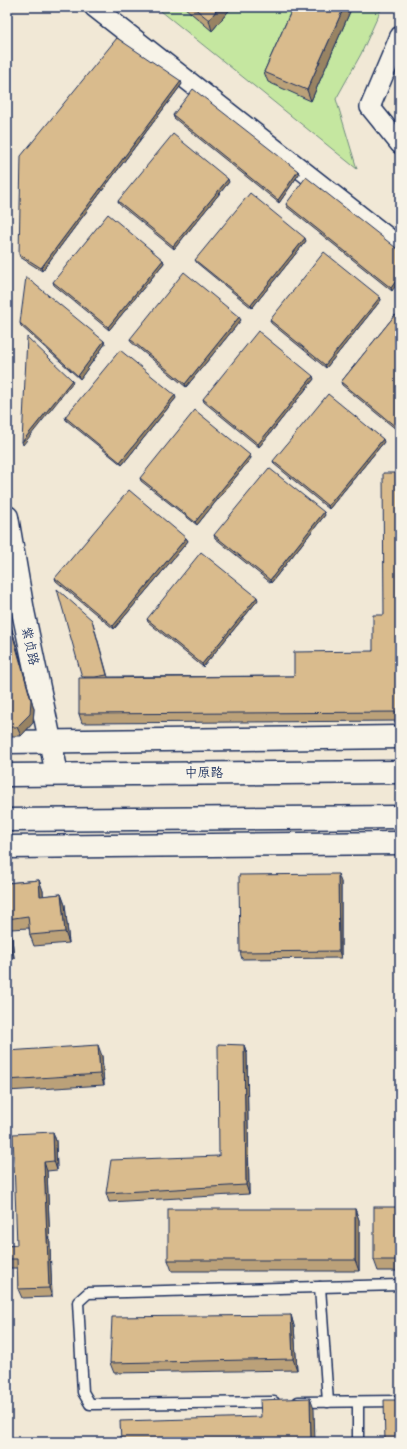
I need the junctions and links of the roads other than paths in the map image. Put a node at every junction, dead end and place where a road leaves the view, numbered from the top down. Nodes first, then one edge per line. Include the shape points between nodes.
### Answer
1 (94, 7) edge
2 (400, 36) edge
3 (400, 144) edge
4 (400, 248) edge
5 (7, 518) edge
6 (400, 737) edge
7 (50, 741) junction
8 (7, 742) edge
9 (400, 772) edge
10 (56, 774) junction
11 (7, 775) edge
12 (400, 817) edge
13 (7, 820) edge
14 (400, 843) edge
15 (7, 847) edge
16 (400, 1285) edge
17 (320, 1287) junction
18 (400, 1401) edge
19 (328, 1402) junction
20 (358, 1402) junction
21 (358, 1442) edge

1 - 4 street
2 - 3 street via 370,107
5 - 7 street, 紫贞路
6 - 7 street
7 - 8 street
7 - 10 street, 紫贞路
9 - 10 street, 中原路
10 - 11 street, 中原路
12 - 13 street
14 - 15 street
16 - 17 lane
17 - 19 lane
17 - 19 lane via 88,1292 78,1302 83,1392 90,1404
18 - 20 lane
19 - 20 lane
20 - 21 lane

